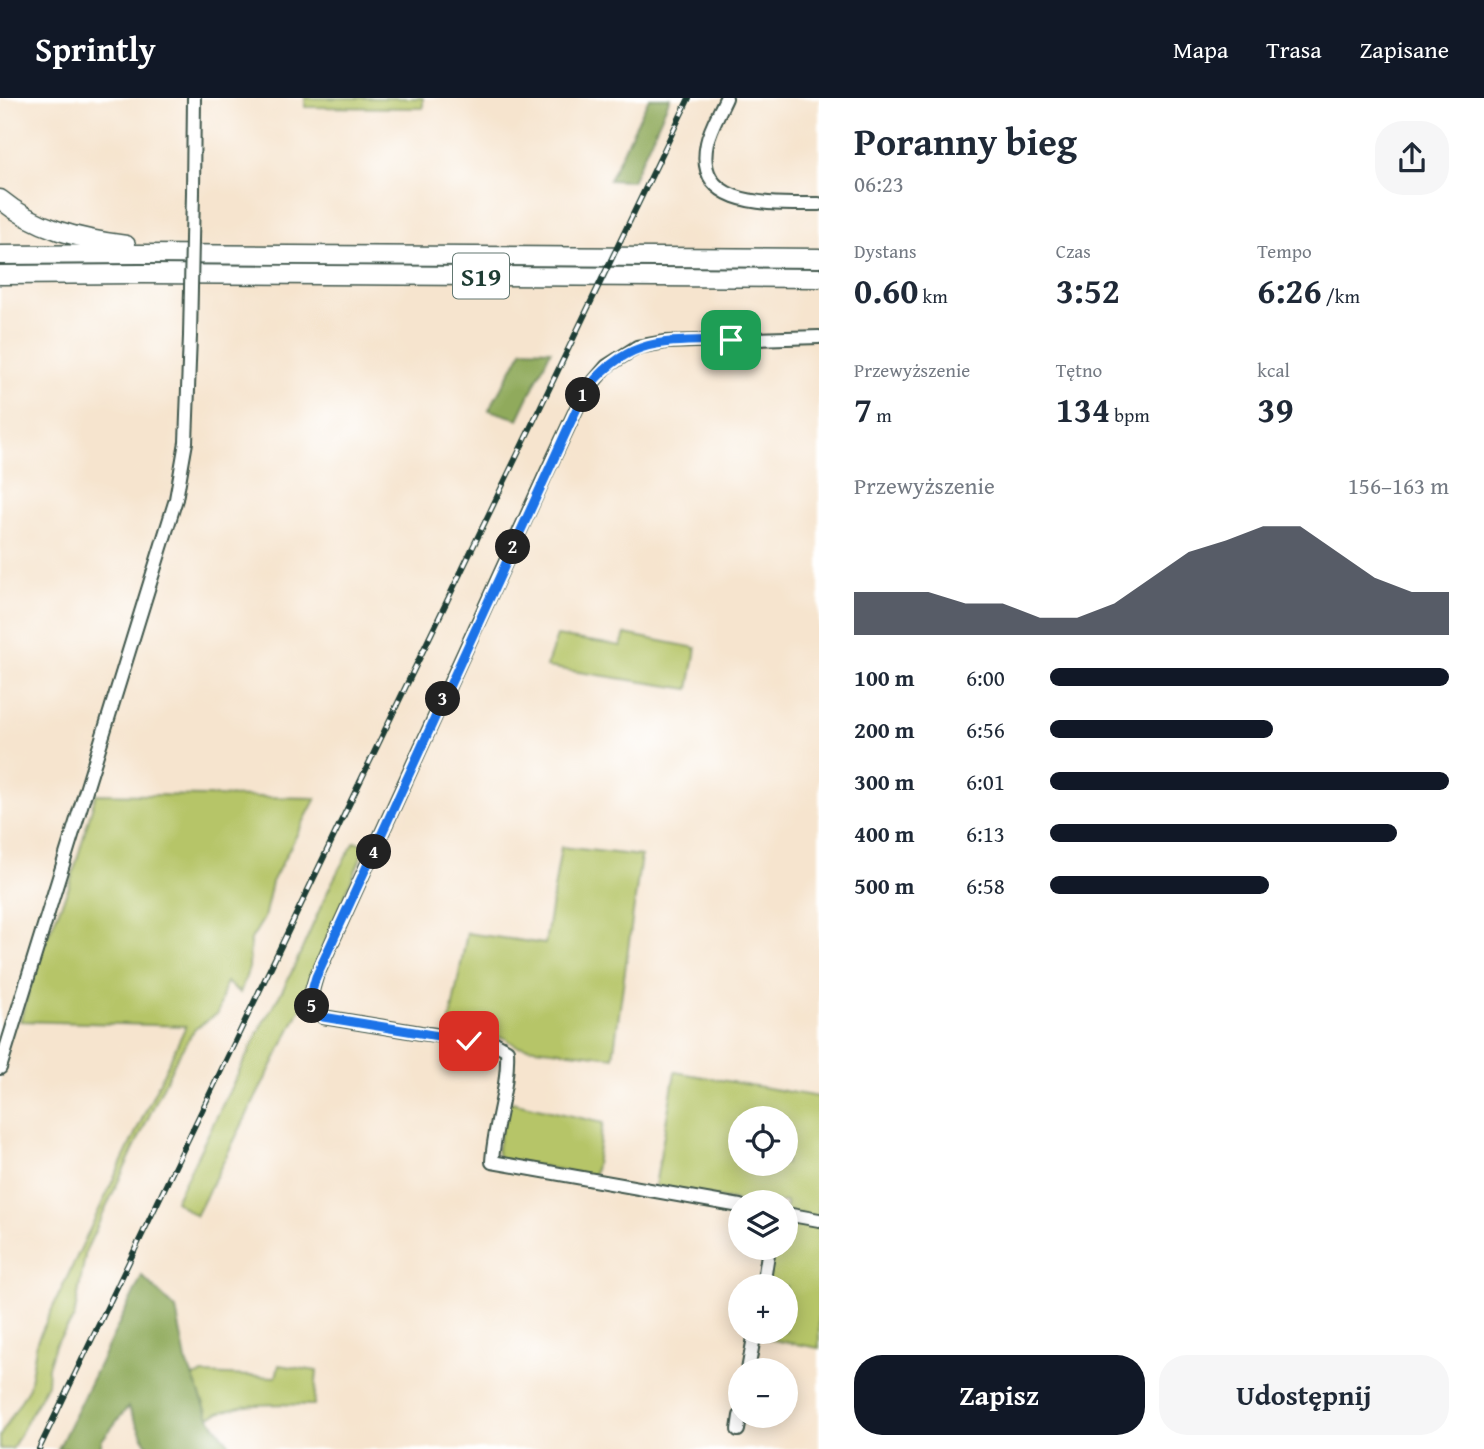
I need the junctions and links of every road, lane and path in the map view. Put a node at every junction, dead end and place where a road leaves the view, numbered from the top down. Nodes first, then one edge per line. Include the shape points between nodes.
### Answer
1 (194, 98) edge
2 (726, 98) edge
3 (0, 198) edge
4 (819, 204) edge
5 (189, 254) junction
6 (0, 255) edge
7 (819, 258) edge
8 (0, 275) edge
9 (819, 278) edge
10 (819, 337) edge
11 (0, 1068) edge
12 (728, 1204) edge
13 (798, 1216) edge
14 (819, 1220) edge

1 - 11 street, bridge via 186,442 176,499
2 - 4 street via 707,141 705,163 720,189 755,202
3 - 5 highway via 24,216 70,235
5 - 6 highway, S19
5 - 7 highway, S19
8 - 9 highway, S19
10 - 12 street via 665,342 638,347 594,380 545,476 310,996 323,1017 495,1043 507,1049 492,1162
13 - 14 street

